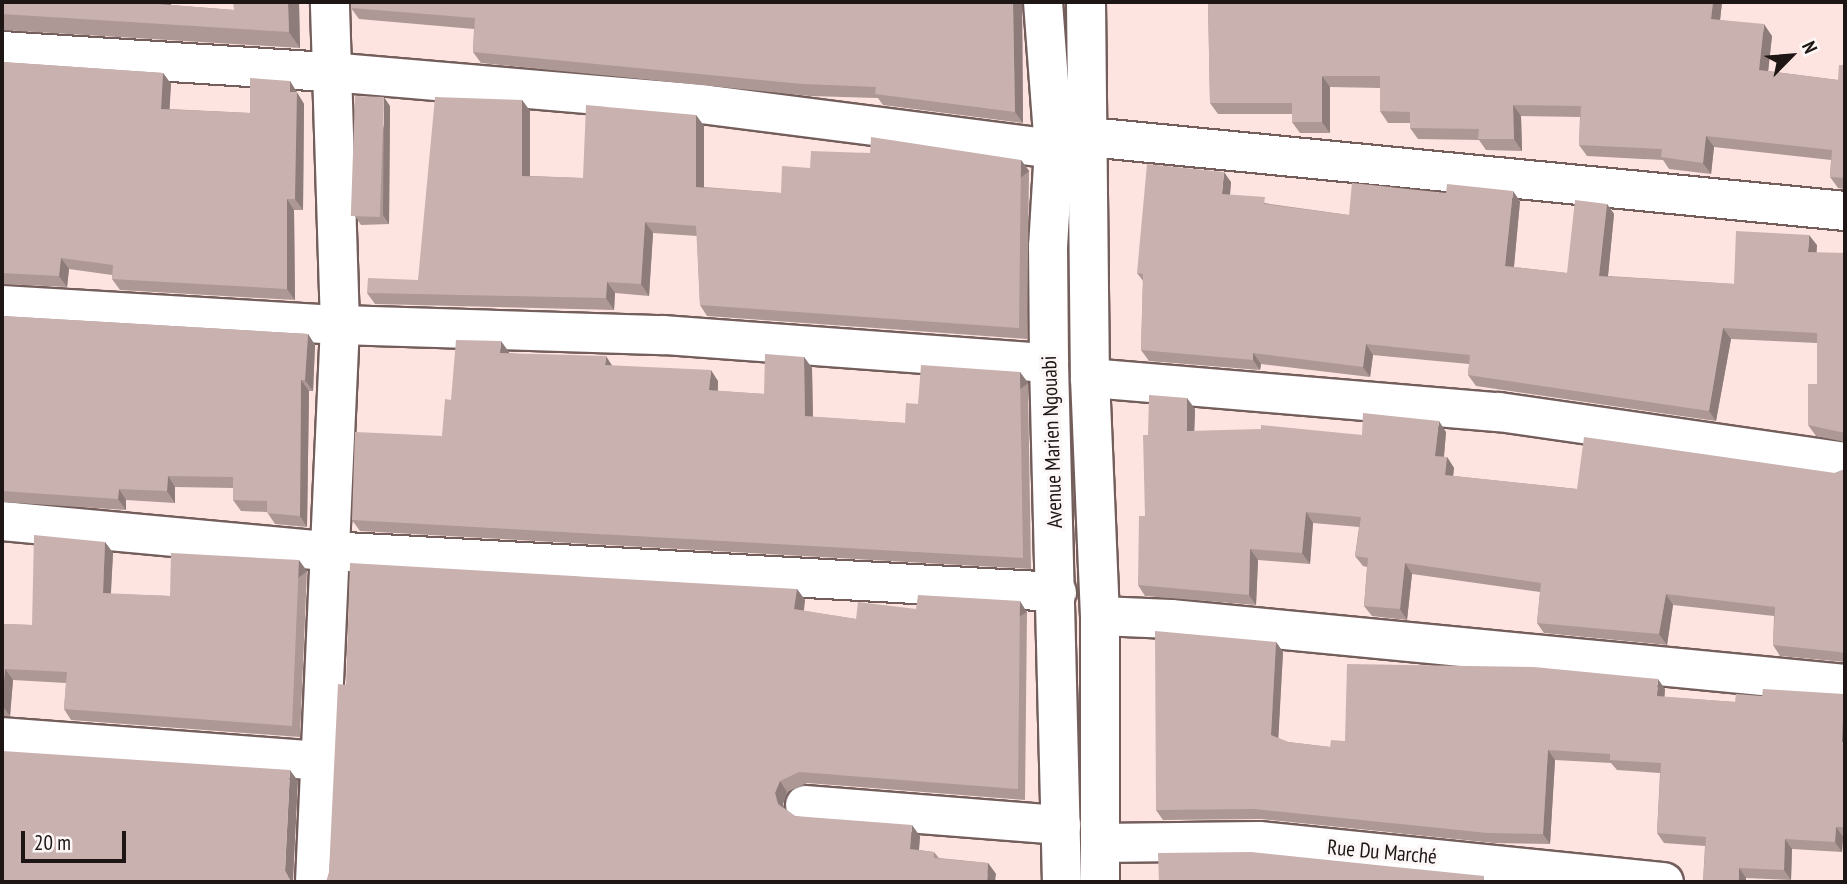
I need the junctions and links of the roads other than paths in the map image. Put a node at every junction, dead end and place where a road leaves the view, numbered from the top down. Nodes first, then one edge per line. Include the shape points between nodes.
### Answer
1 (330, 2) edge
2 (1044, 2) edge
3 (1086, 2) edge
4 (2, 51) edge
5 (330, 72) junction
6 (1089, 137) junction
7 (1054, 149) junction
8 (1845, 211) edge
9 (2, 305) edge
10 (340, 325) junction
11 (1049, 363) junction
12 (1090, 379) junction
13 (1845, 461) edge
14 (2, 521) edge
15 (328, 551) junction
16 (1058, 592) junction
17 (1100, 616) junction
18 (1845, 684) edge
19 (2, 737) edge
20 (321, 761) junction
21 (805, 805) dead end
22 (1061, 825) junction
23 (1100, 843) junction
24 (315, 882) edge
25 (1062, 882) edge
26 (1100, 882) edge
27 (1664, 882) edge

1 - 5 street
2 - 7 street, Avenue Marien Ngouabi
3 - 6 street
4 - 5 street
5 - 7 street via 702,104
5 - 10 street
6 - 8 street
6 - 12 street
7 - 11 street, Avenue Marien Ngouabi via 1048,246
9 - 10 street
10 - 11 street via 664,335
10 - 15 street
11 - 16 street, Avenue Marien Ngouabi
12 - 13 street via 1499,412
12 - 17 street
14 - 15 street
15 - 16 street
15 - 20 street
16 - 22 street, Avenue Marien Ngouabi
17 - 18 street via 1185,620
17 - 23 street
19 - 20 street
20 - 24 street
21 - 22 street
22 - 25 street, Avenue Marien Ngouabi
23 - 26 street
23 - 27 street, Rue Du Marché via 1259,841

